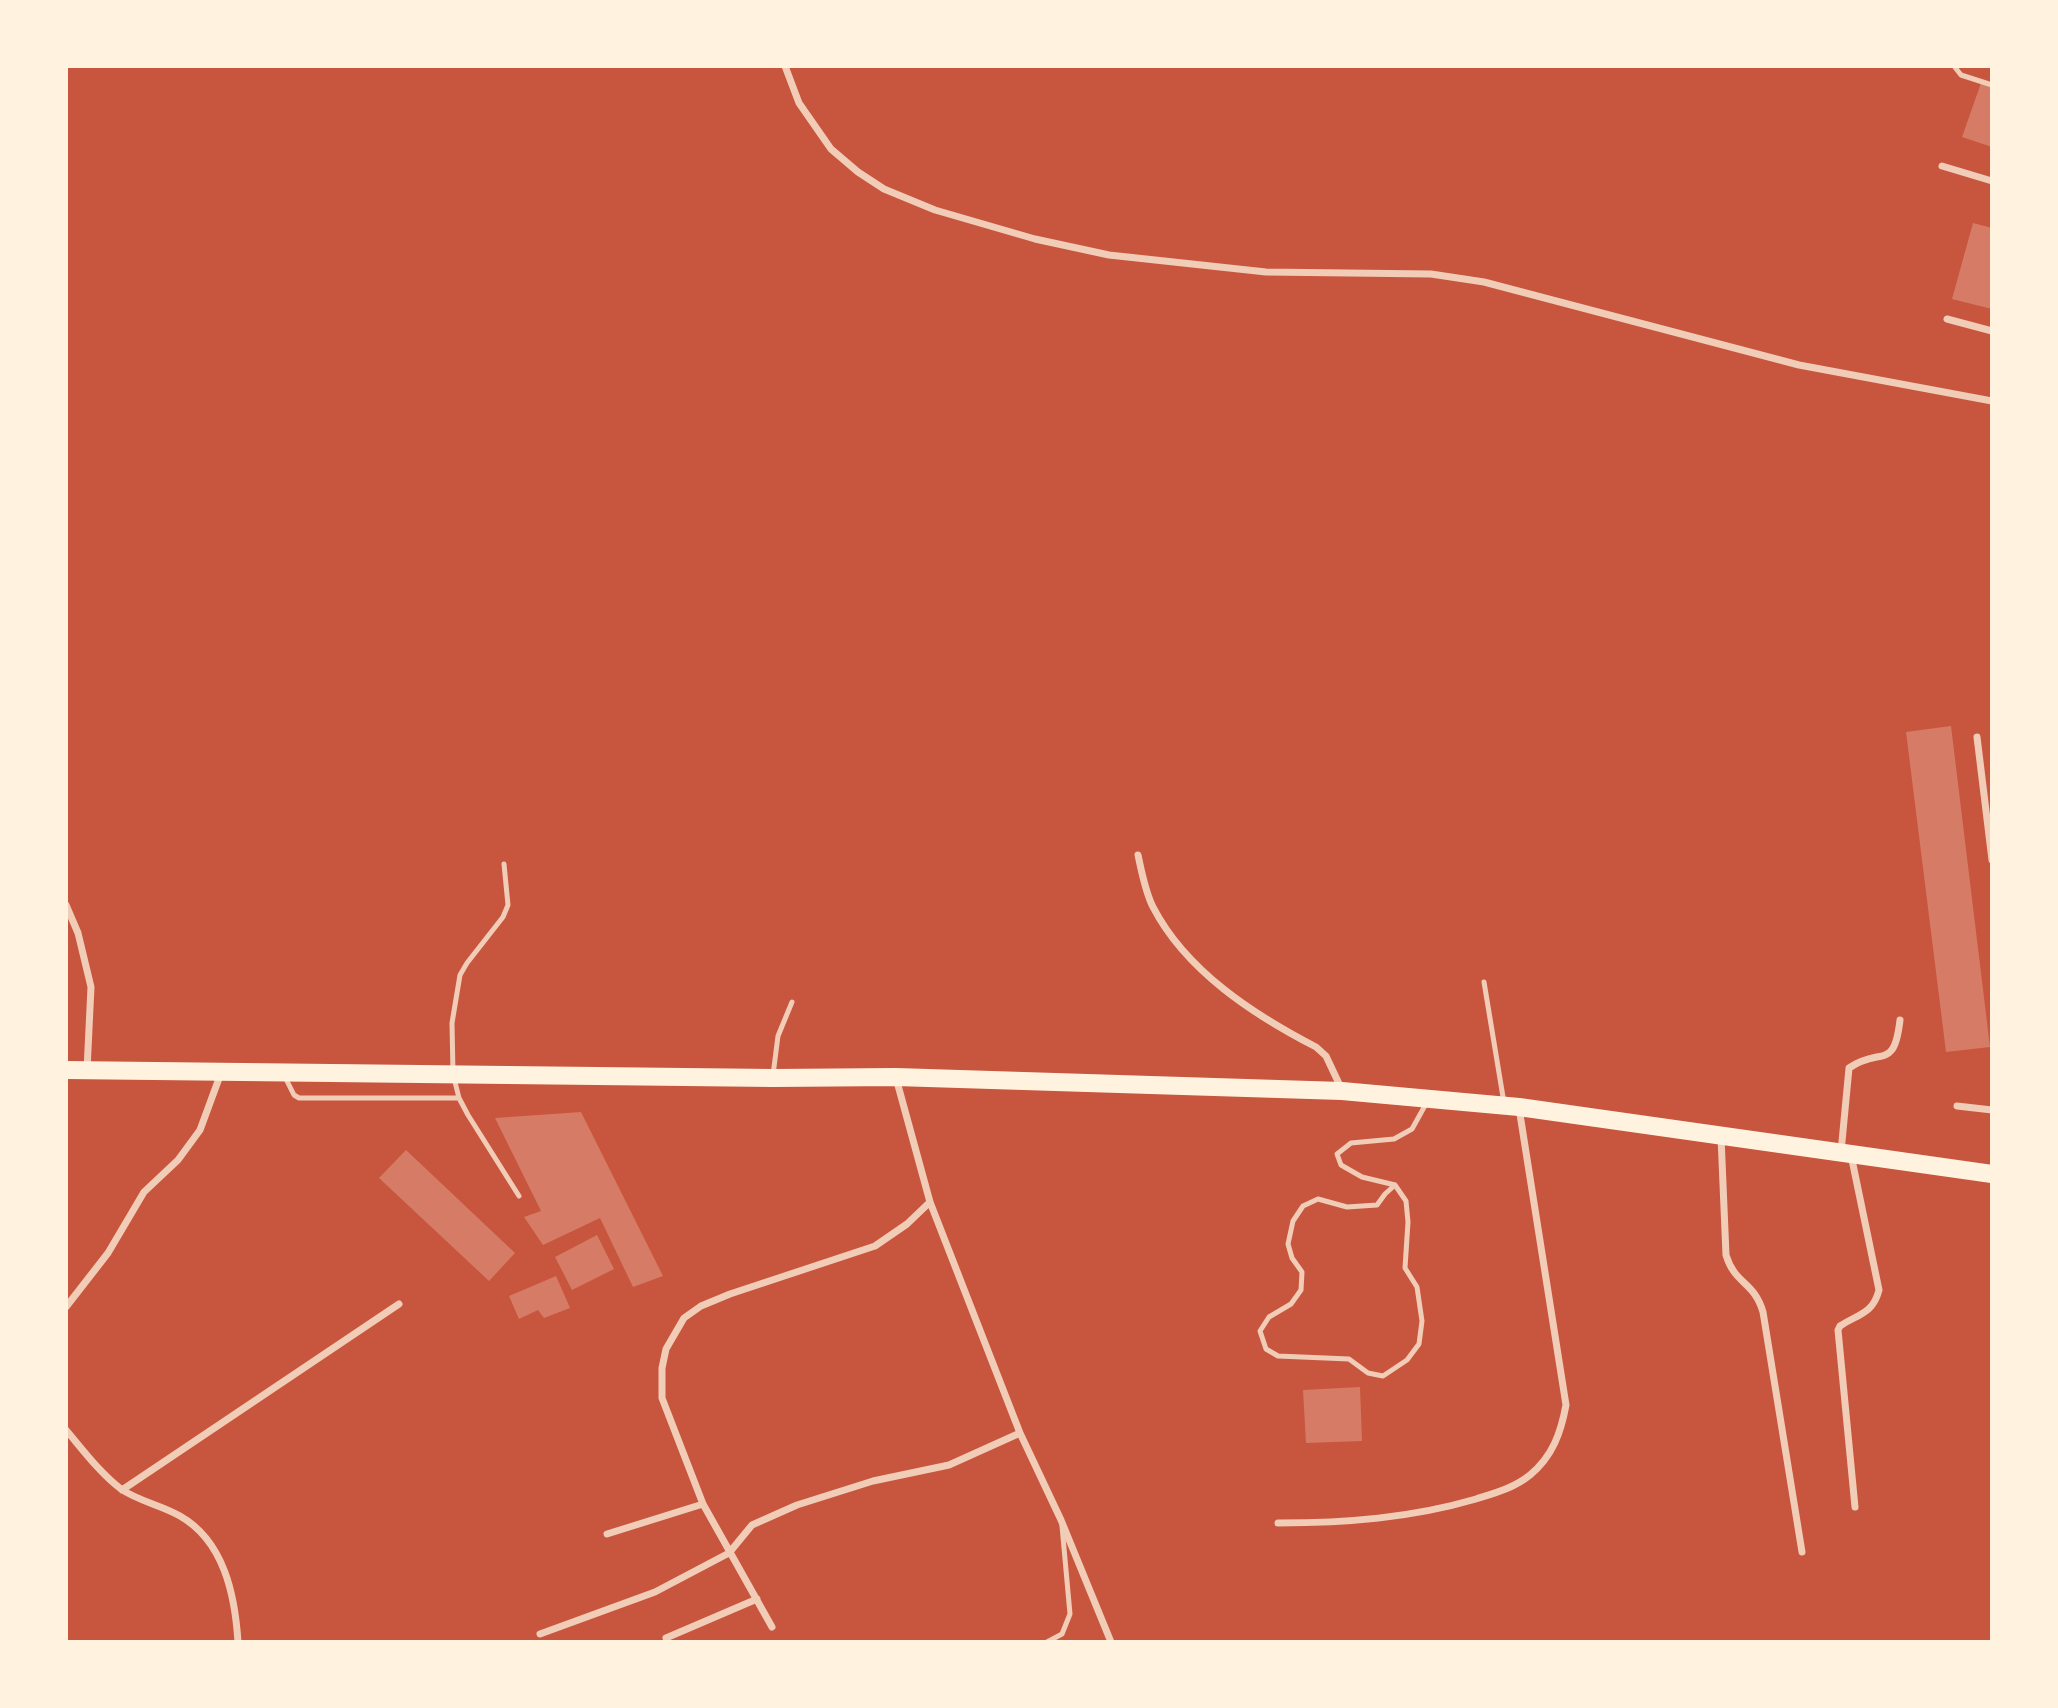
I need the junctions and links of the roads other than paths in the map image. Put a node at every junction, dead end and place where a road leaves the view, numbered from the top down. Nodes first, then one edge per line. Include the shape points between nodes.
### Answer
1 (785, 66) edge
2 (1954, 66) edge
3 (1992, 85) edge
4 (1942, 166) dead end
5 (1992, 181) edge
6 (1948, 319) dead end
7 (1992, 331) edge
8 (1992, 401) edge
9 (1977, 737) dead end
10 (1138, 855) dead end
11 (1992, 860) edge
12 (503, 864) dead end
13 (66, 905) edge
14 (1484, 982) dead end
15 (792, 1002) dead end
16 (1900, 1020) dead end
17 (66, 1070) edge
18 (87, 1070) junction
19 (221, 1072) junction
20 (283, 1072) junction
21 (453, 1074) junction
22 (896, 1077) junction
23 (773, 1078) junction
24 (1342, 1091) junction
25 (459, 1098) junction
26 (1429, 1099) junction
27 (1957, 1106) dead end
28 (1512, 1107) junction
29 (1992, 1110) edge
30 (1721, 1137) junction
31 (1846, 1154) junction
32 (1992, 1174) edge
33 (1395, 1185) junction
34 (519, 1196) dead end
35 (930, 1202) junction
36 (400, 1304) dead end
37 (66, 1307) edge
38 (66, 1430) edge
39 (1020, 1433) junction
40 (122, 1490) junction
41 (703, 1504) junction
42 (1855, 1507) dead end
43 (1061, 1520) junction
44 (1278, 1523) dead end
45 (607, 1534) dead end
46 (1802, 1552) dead end
47 (729, 1553) junction
48 (757, 1599) junction
49 (772, 1627) dead end
50 (540, 1634) dead end
51 (666, 1638) dead end
52 (238, 1642) edge
53 (1047, 1642) edge
54 (1111, 1642) edge

1 - 8 street via 808,120 831,149 858,172 884,189 935,210 1035,239 1109,255 1266,272 1431,274 1484,282 1799,365
2 - 3 lane via 1961,75
4 - 5 street
6 - 7 street
9 - 11 street
10 - 24 street via 1152,905 1164,927 1236,999 1321,1051
12 - 21 lane via 508,905 467,962 457,988
13 - 18 street via 91,987
14 - 28 lane
15 - 23 lane via 778,1036
16 - 31 street via 1895,1048 1849,1068
17 - 18 main road
18 - 19 main road
19 - 20 main road
19 - 37 street via 200,1130 178,1160 144,1192 108,1253
20 - 21 main road
20 - 25 lane via 299,1098
21 - 23 main road
21 - 25 lane
22 - 23 main road
22 - 24 main road
22 - 35 street
24 - 26 main road
25 - 34 lane
26 - 28 main road
26 - 33 lane via 1412,1129 1394,1139 1351,1143 1337,1154 1341,1165 1362,1177
27 - 29 street
28 - 30 main road
28 - 44 street via 1566,1405 1561,1431 1548,1456 1506,1490 1451,1506 1336,1523
30 - 31 main road
30 - 46 street via 1726,1255 1730,1269 1751,1287 1761,1305
31 - 32 main road
31 - 42 street via 1879,1290 1869,1310 1838,1331
33 - 33 lane via 1406,1201 1405,1268 1416,1287 1422,1321 1419,1344 1407,1360 1383,1376 1368,1373 1349,1359 1278,1356 1266,1349 1260,1331 1269,1317 1291,1304 1301,1290 1303,1272 1288,1244 1293,1221 1303,1206 1318,1199 1347,1207 1377,1205
35 - 39 street
35 - 41 street via 875,1246 730,1294 684,1318 666,1349 662,1398
36 - 40 street
38 - 40 street
39 - 43 street
39 - 47 street via 949,1465 873,1481 797,1505 752,1525
40 - 52 street via 180,1516 205,1538 230,1583
41 - 45 street
41 - 47 street
43 - 53 lane via 1070,1614 1062,1633
43 - 54 street
47 - 48 street
47 - 50 street via 655,1592
48 - 49 street
48 - 51 street

